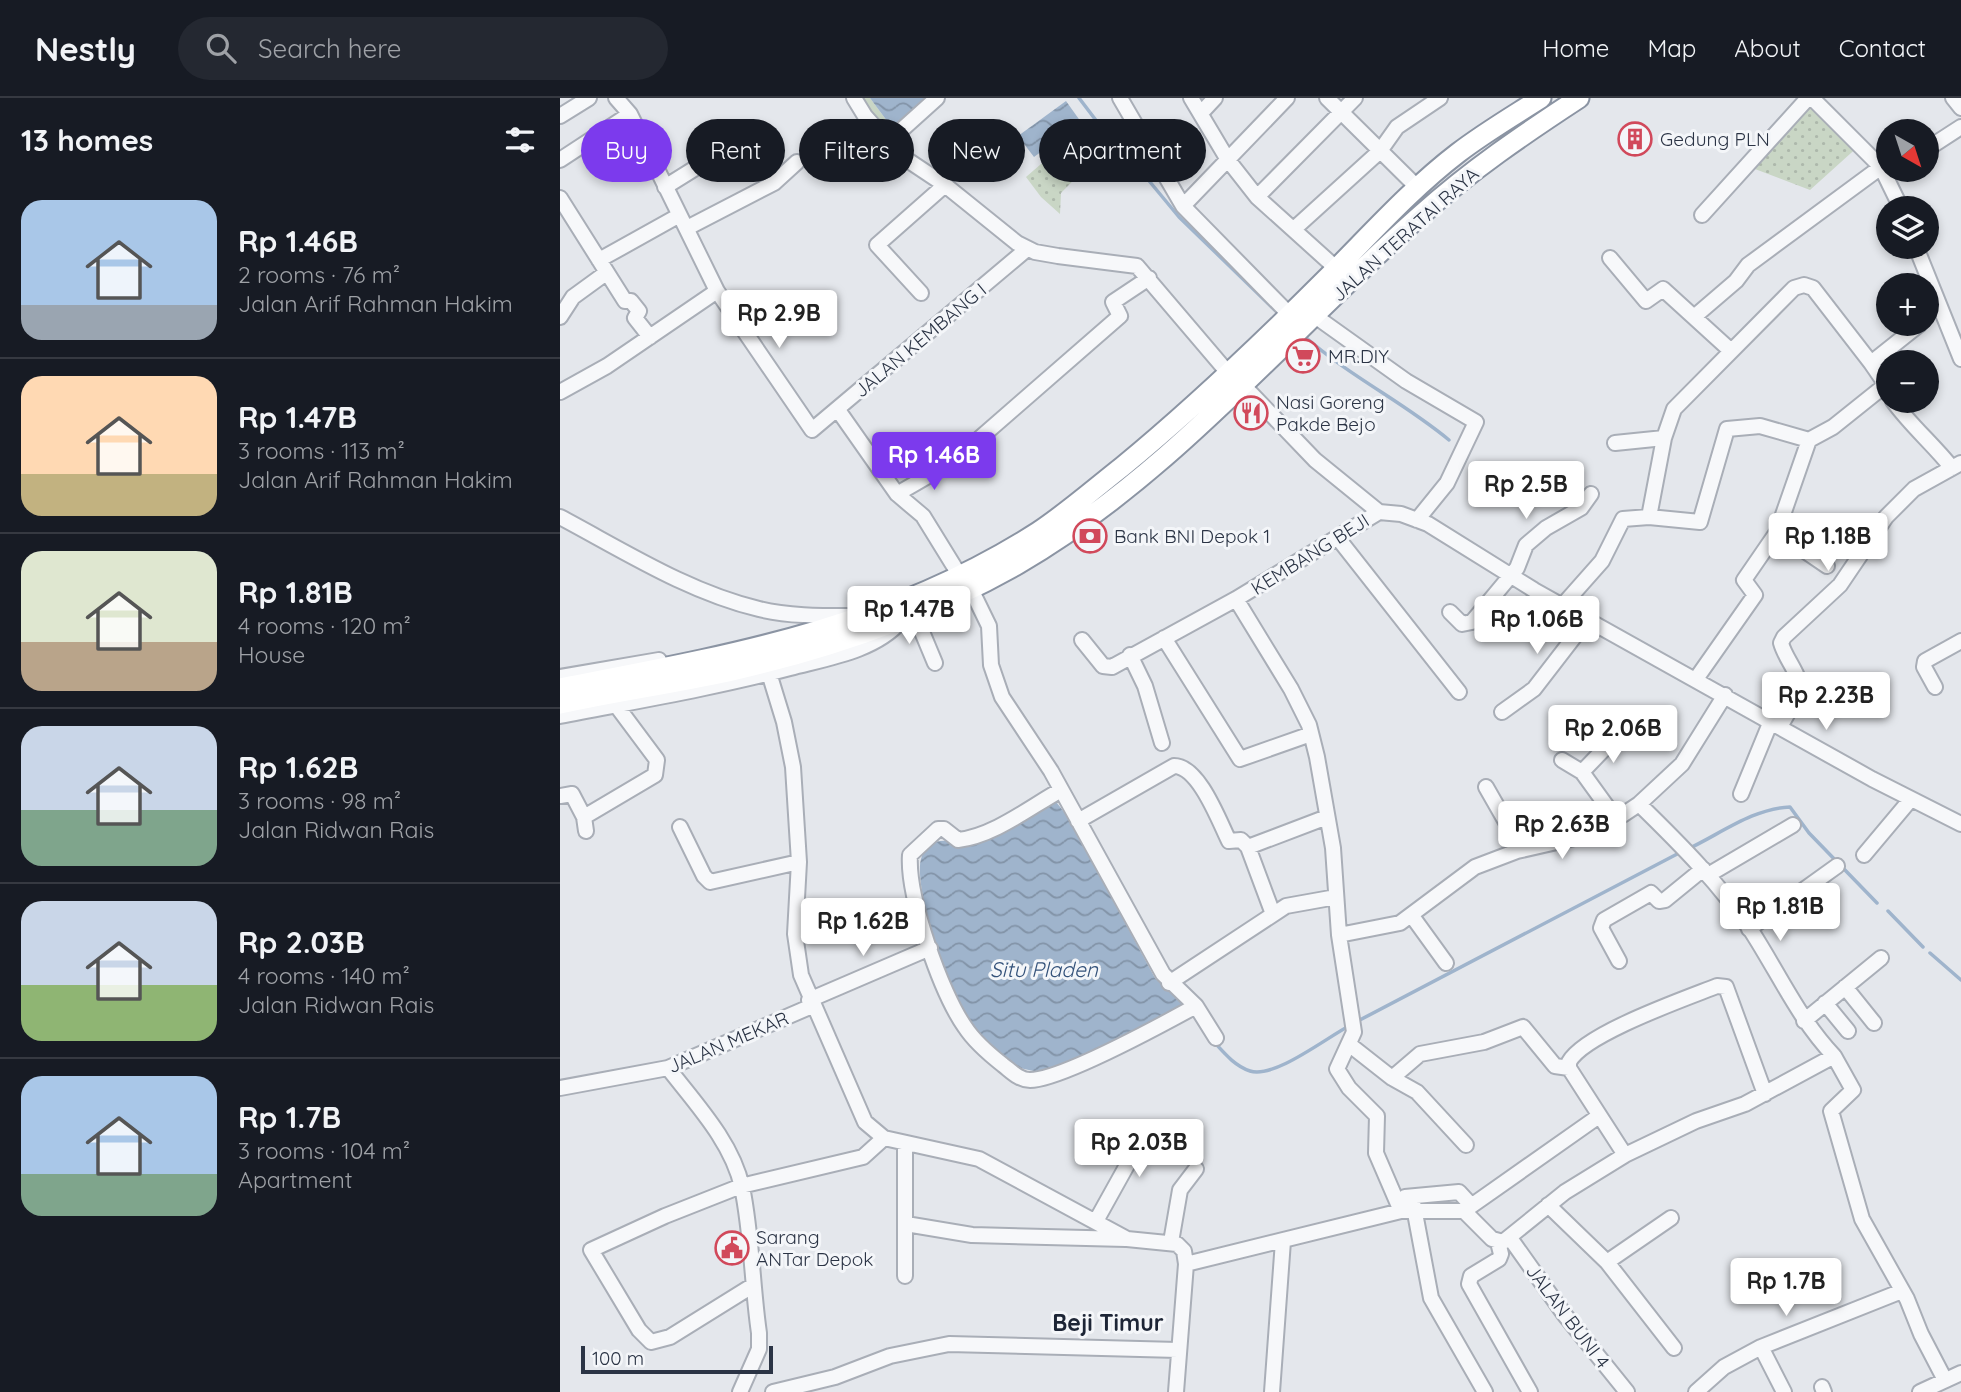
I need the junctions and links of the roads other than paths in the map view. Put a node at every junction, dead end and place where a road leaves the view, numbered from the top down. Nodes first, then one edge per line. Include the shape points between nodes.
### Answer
1 (589, 98) edge
2 (616, 98) edge
3 (854, 98) edge
4 (937, 98) edge
5 (1121, 98) edge
6 (1191, 98) edge
7 (1215, 98) edge
8 (1287, 98) edge
9 (1327, 98) edge
10 (1356, 98) edge
11 (1440, 98) edge
12 (1579, 98) edge
13 (1810, 98) edge
14 (1953, 98) edge
15 (1538, 99) edge
16 (1961, 108) edge
17 (1342, 112) junction
18 (1201, 113) junction
19 (629, 114) junction
20 (560, 116) edge
21 (869, 119) edge
22 (914, 119) edge
23 (1961, 127) edge
24 (1939, 141) edge
25 (1380, 151) junction
26 (560, 160) edge
27 (1228, 160) junction
28 (1876, 160) edge
29 (797, 162) dead end
30 (914, 163) edge
31 (686, 174) edge
32 (1876, 179) edge
33 (945, 185) junction
34 (665, 187) junction
35 (1418, 188) junction
36 (1257, 197) junction
37 (560, 198) edge
38 (1183, 206) junction
39 (1702, 215) dead end
40 (678, 216) junction
41 (687, 228) junction
42 (1294, 229) junction
43 (1027, 249) junction
44 (1610, 258) dead end
45 (1921, 259) edge
46 (602, 266) junction
47 (1344, 275) junction
48 (1149, 278) junction
49 (717, 292) junction
50 (921, 293) dead end
51 (1941, 309) joint
52 (560, 317) edge
53 (1694, 317) junction
54 (1294, 324) junction
55 (1905, 336) edge
56 (650, 337) junction
57 (1730, 351) junction
58 (1961, 359) edge
59 (1871, 363) junction
60 (1876, 370) edge
61 (1236, 379) junction
62 (560, 392) edge
63 (1876, 398) edge
64 (838, 410) junction
65 (1902, 413) edge
66 (980, 438) dead end
67 (1664, 438) junction
68 (1808, 440) junction
69 (1615, 443) dead end
70 (954, 461) dead end
71 (1957, 465) edge
72 (897, 494) junction
73 (1591, 494) dead end
74 (1378, 512) junction
75 (560, 517) edge
76 (1648, 517) junction
77 (1417, 520) junction
78 (1777, 532) junction
79 (1337, 537) junction
80 (1827, 566) dead end
81 (1511, 576) junction
82 (966, 582) junction
83 (1236, 599) junction
84 (1563, 605) junction
85 (1450, 612) dead end
86 (836, 616) junction
87 (864, 616) junction
88 (909, 618) junction
89 (1588, 619) junction
90 (1164, 638) junction
91 (1082, 640) dead end
92 (1961, 640) edge
93 (787, 649) junction
94 (1130, 655) junction
95 (935, 663) dead end
96 (769, 673) junction
97 (560, 677) edge
98 (1696, 679) junction
99 (1935, 687) dead end
100 (560, 688) edge
101 (1458, 692) dead end
102 (1725, 695) junction
103 (560, 704) edge
104 (616, 705) junction
105 (1502, 712) dead end
106 (560, 716) edge
107 (1632, 719) dead end
108 (1776, 724) junction
109 (1311, 734) junction
110 (1162, 743) dead end
111 (1562, 760) dead end
112 (1582, 772) junction
113 (1486, 787) dead end
114 (1061, 790) junction
115 (1741, 793) dead end
116 (560, 796) edge
117 (1911, 799) junction
118 (1639, 804) junction
119 (1327, 817) junction
120 (1616, 819) junction
121 (1078, 821) junction
122 (1961, 824) edge
123 (1793, 825) dead end
124 (680, 827) dead end
125 (1248, 847) junction
126 (1517, 851) junction
127 (1864, 855) dead end
128 (799, 862) junction
129 (1837, 866) dead end
130 (1702, 867) junction
131 (1336, 897) junction
132 (1273, 914) junction
133 (1412, 916) junction
134 (1749, 929) junction
135 (1339, 935) junction
136 (930, 948) junction
137 (1881, 958) dead end
138 (1619, 961) dead end
139 (1446, 963) dead end
140 (1169, 983) junction
141 (1845, 987) junction
142 (811, 1003) junction
143 (1825, 1003) junction
144 (1193, 1008) junction
145 (1804, 1021) junction
146 (1874, 1023) dead end
147 (1848, 1031) dead end
148 (1352, 1032) junction
149 (1216, 1038) dead end
150 (1834, 1056) junction
151 (668, 1068) junction
152 (1569, 1068) junction
153 (1392, 1078) junction
154 (560, 1088) edge
155 (1765, 1094) junction
156 (1599, 1116) junction
157 (1175, 1129) dead end
158 (884, 1138) junction
159 (905, 1143) junction
160 (1466, 1144) dead end
161 (1625, 1155) junction
162 (1196, 1169) dead end
163 (741, 1186) junction
164 (1406, 1204) junction
165 (1548, 1205) junction
166 (1468, 1208) junction
167 (1671, 1218) dead end
168 (1096, 1221) junction
169 (906, 1224) junction
170 (1127, 1239) junction
171 (1504, 1240) junction
172 (1283, 1241) junction
173 (1171, 1242) junction
174 (1607, 1262) junction
175 (1186, 1264) junction
176 (905, 1276) dead end
177 (752, 1286) junction
178 (1902, 1291) junction
179 (1674, 1348) dead end
180 (1761, 1348) junction
181 (1178, 1350) junction
182 (1961, 1373) edge
183 (1945, 1380) junction
184 (740, 1392) edge
185 (773, 1392) edge
186 (1177, 1392) edge
187 (1272, 1392) edge
188 (1485, 1392) edge
189 (1530, 1392) edge
190 (1627, 1392) edge
191 (1696, 1392) edge
192 (1784, 1392) edge
193 (1920, 1392) edge

1 - 20 street
2 - 19 street
3 - 21 street
4 - 22 street
5 - 38 street
6 - 18 street
7 - 18 street
8 - 27 street
9 - 17 street
10 - 17 street
11 - 25 street via 1397,127
12 - 47 highway, JALAN TERATAI RAYA via 1473,171
13 - 28 street
13 - 39 street
14 - 16 street
15 - 35 highway, JALAN TERATAI RAYA via 1457,154
17 - 25 street
17 - 36 street
18 - 27 street
19 - 26 street
19 - 34 street
23 - 24 street
25 - 35 street
25 - 42 street
27 - 36 street
27 - 38 street
29 - 41 street via 774,183
30 - 33 street
31 - 34 street
32 - 53 street via 1748,265
33 - 43 street
33 - 50 street via 877,245
34 - 40 street
35 - 47 highway, JALAN TERATAI RAYA
36 - 42 street
37 - 46 street
38 - 54 street
40 - 41 street
40 - 46 street
41 - 49 street
42 - 47 street
43 - 48 street via 1084,261 1130,264
43 - 64 street, JALAN KEMBANG I
44 - 53 street via 1646,301 1663,289
45 - 51 street
46 - 52 street
46 - 56 street via 625,301 639,311 635,318
47 - 54 highway, JALAN TERATAI RAYA
48 - 61 street
48 - 66 street via 1113,302 1120,316
49 - 56 street
49 - 64 street, JALAN KEMBANG I via 813,430
51 - 58 street
53 - 57 street
54 - 61 highway, JALAN TERATAI RAYA
54 - 77 street via 1476,422 1447,483
55 - 59 street
56 - 62 street
57 - 59 street via 1794,288 1804,285 1813,288
57 - 67 street via 1674,409
59 - 60 street
61 - 74 street via 1315,460
61 - 82 highway, JALAN TERATAI RAYA via 1171,449 1080,524
63 - 68 street
64 - 72 street
65 - 71 street
67 - 69 street
67 - 76 street
68 - 76 street via 1760,426 1727,429 1700,522
68 - 78 street
70 - 72 street
71 - 108 street via 1914,489 1886,517 1840,585 1784,637 1783,650 1800,681
72 - 82 street via 923,516
73 - 81 street via 1581,508 1526,545
74 - 77 street, KEMBANG BEJI
74 - 79 street, KEMBANG BEJI
75 - 86 street via 703,590 758,609
76 - 84 street via 1623,519 1602,561
77 - 81 street, KEMBANG BEJI
78 - 80 street
78 - 98 street via 1744,580 1755,595
79 - 83 street, KEMBANG BEJI
79 - 101 street
81 - 84 street, KEMBANG BEJI
81 - 85 street via 1469,624 1462,624
82 - 87 highway
82 - 88 highway
82 - 114 street via 989,626 997,686
83 - 90 street
83 - 109 street, KEMBANG BEJI via 1291,689
84 - 89 street, KEMBANG BEJI
86 - 87 street
86 - 97 street via 675,657
87 - 93 highway
88 - 93 highway
88 - 95 street
88 - 96 street via 872,644
89 - 98 street, KEMBANG BEJI
89 - 105 street via 1534,689
90 - 94 street
90 - 109 street via 1240,759
91 - 94 street via 1108,669
92 - 99 street via 1925,661
93 - 100 highway
93 - 103 highway via 726,672
94 - 110 street via 1145,686
96 - 104 street
96 - 128 street via 790,742
98 - 102 street, KEMBANG BEJI
102 - 108 street, KEMBANG BEJI
102 - 118 street via 1686,760
104 - 106 street
104 - 116 street via 657,760 655,775 585,824 576,798
107 - 112 street
108 - 115 street
108 - 117 street, KEMBANG BEJI
109 - 119 street, KEMBANG BEJI
111 - 112 street
112 - 120 street
113 - 126 street
114 - 121 street
114 - 136 street via 965,840 958,841 939,829 912,852 914,893
117 - 122 street, KEMBANG BEJI
117 - 127 street
118 - 120 street
118 - 130 street
119 - 125 street
119 - 131 street, KEMBANG BEJI
120 - 126 street via 1583,836
121 - 125 street via 1180,766 1195,777 1229,841 1241,840
121 - 140 street
123 - 130 street
124 - 128 street via 710,882
125 - 132 street
126 - 133 street via 1466,873
128 - 142 street via 795,934
129 - 134 street
130 - 134 street
130 - 138 street via 1665,900 1659,901 1651,893 1604,920 1601,928
131 - 132 street via 1293,904
131 - 135 street, KEMBANG BEJI
132 - 140 street
133 - 135 street via 1391,926
133 - 139 street
134 - 145 street
135 - 148 street, KEMBANG BEJI
136 - 142 street, JALAN MEKAR
136 - 144 street via 962,1024 993,1058 1021,1078 1045,1077 1076,1065
137 - 141 street
140 - 144 street
141 - 143 street
141 - 146 street
142 - 151 street, JALAN MEKAR
142 - 158 street via 860,1114
143 - 145 street
143 - 147 street
144 - 149 street
145 - 150 street
148 - 153 street
148 - 164 street, KEMBANG BEJI via 1338,1073 1377,1116 1376,1153
150 - 155 street
150 - 178 street via 1853,1090 1836,1105 1832,1116 1862,1219
151 - 154 street, JALAN MEKAR
151 - 163 street via 727,1149
152 - 153 street via 1555,1066 1523,1027 1484,1042 1420,1054
152 - 155 street via 1571,1057 1580,1048 1652,1012 1722,985 1730,992
152 - 156 street
153 - 160 street via 1417,1093
155 - 161 street
156 - 161 street
156 - 166 street
157 - 168 street via 1131,1158
158 - 159 street
158 - 163 street via 863,1157
159 - 168 street via 979,1159
159 - 169 street
161 - 165 street
162 - 173 street via 1180,1190
163 - 177 street
163 - 177 street via 592,1250 639,1330 651,1342 670,1337
164 - 166 street
164 - 172 street
164 - 188 street via 1431,1298
165 - 171 street
165 - 174 street
166 - 171 street, JALAN BUNI 4
167 - 174 street
168 - 170 street
169 - 170 street via 972,1236
169 - 176 street
170 - 173 street
171 - 189 street via 1499,1259 1471,1276 1469,1284
171 - 190 street, JALAN BUNI 4
172 - 175 street
172 - 187 street
173 - 175 street via 1184,1251
174 - 179 street
175 - 181 street
177 - 184 street via 759,1349
178 - 180 street
178 - 183 street
180 - 191 street via 1724,1367
180 - 192 street
181 - 185 street via 949,1344 890,1356 835,1377
181 - 186 street
182 - 183 street
183 - 193 street

